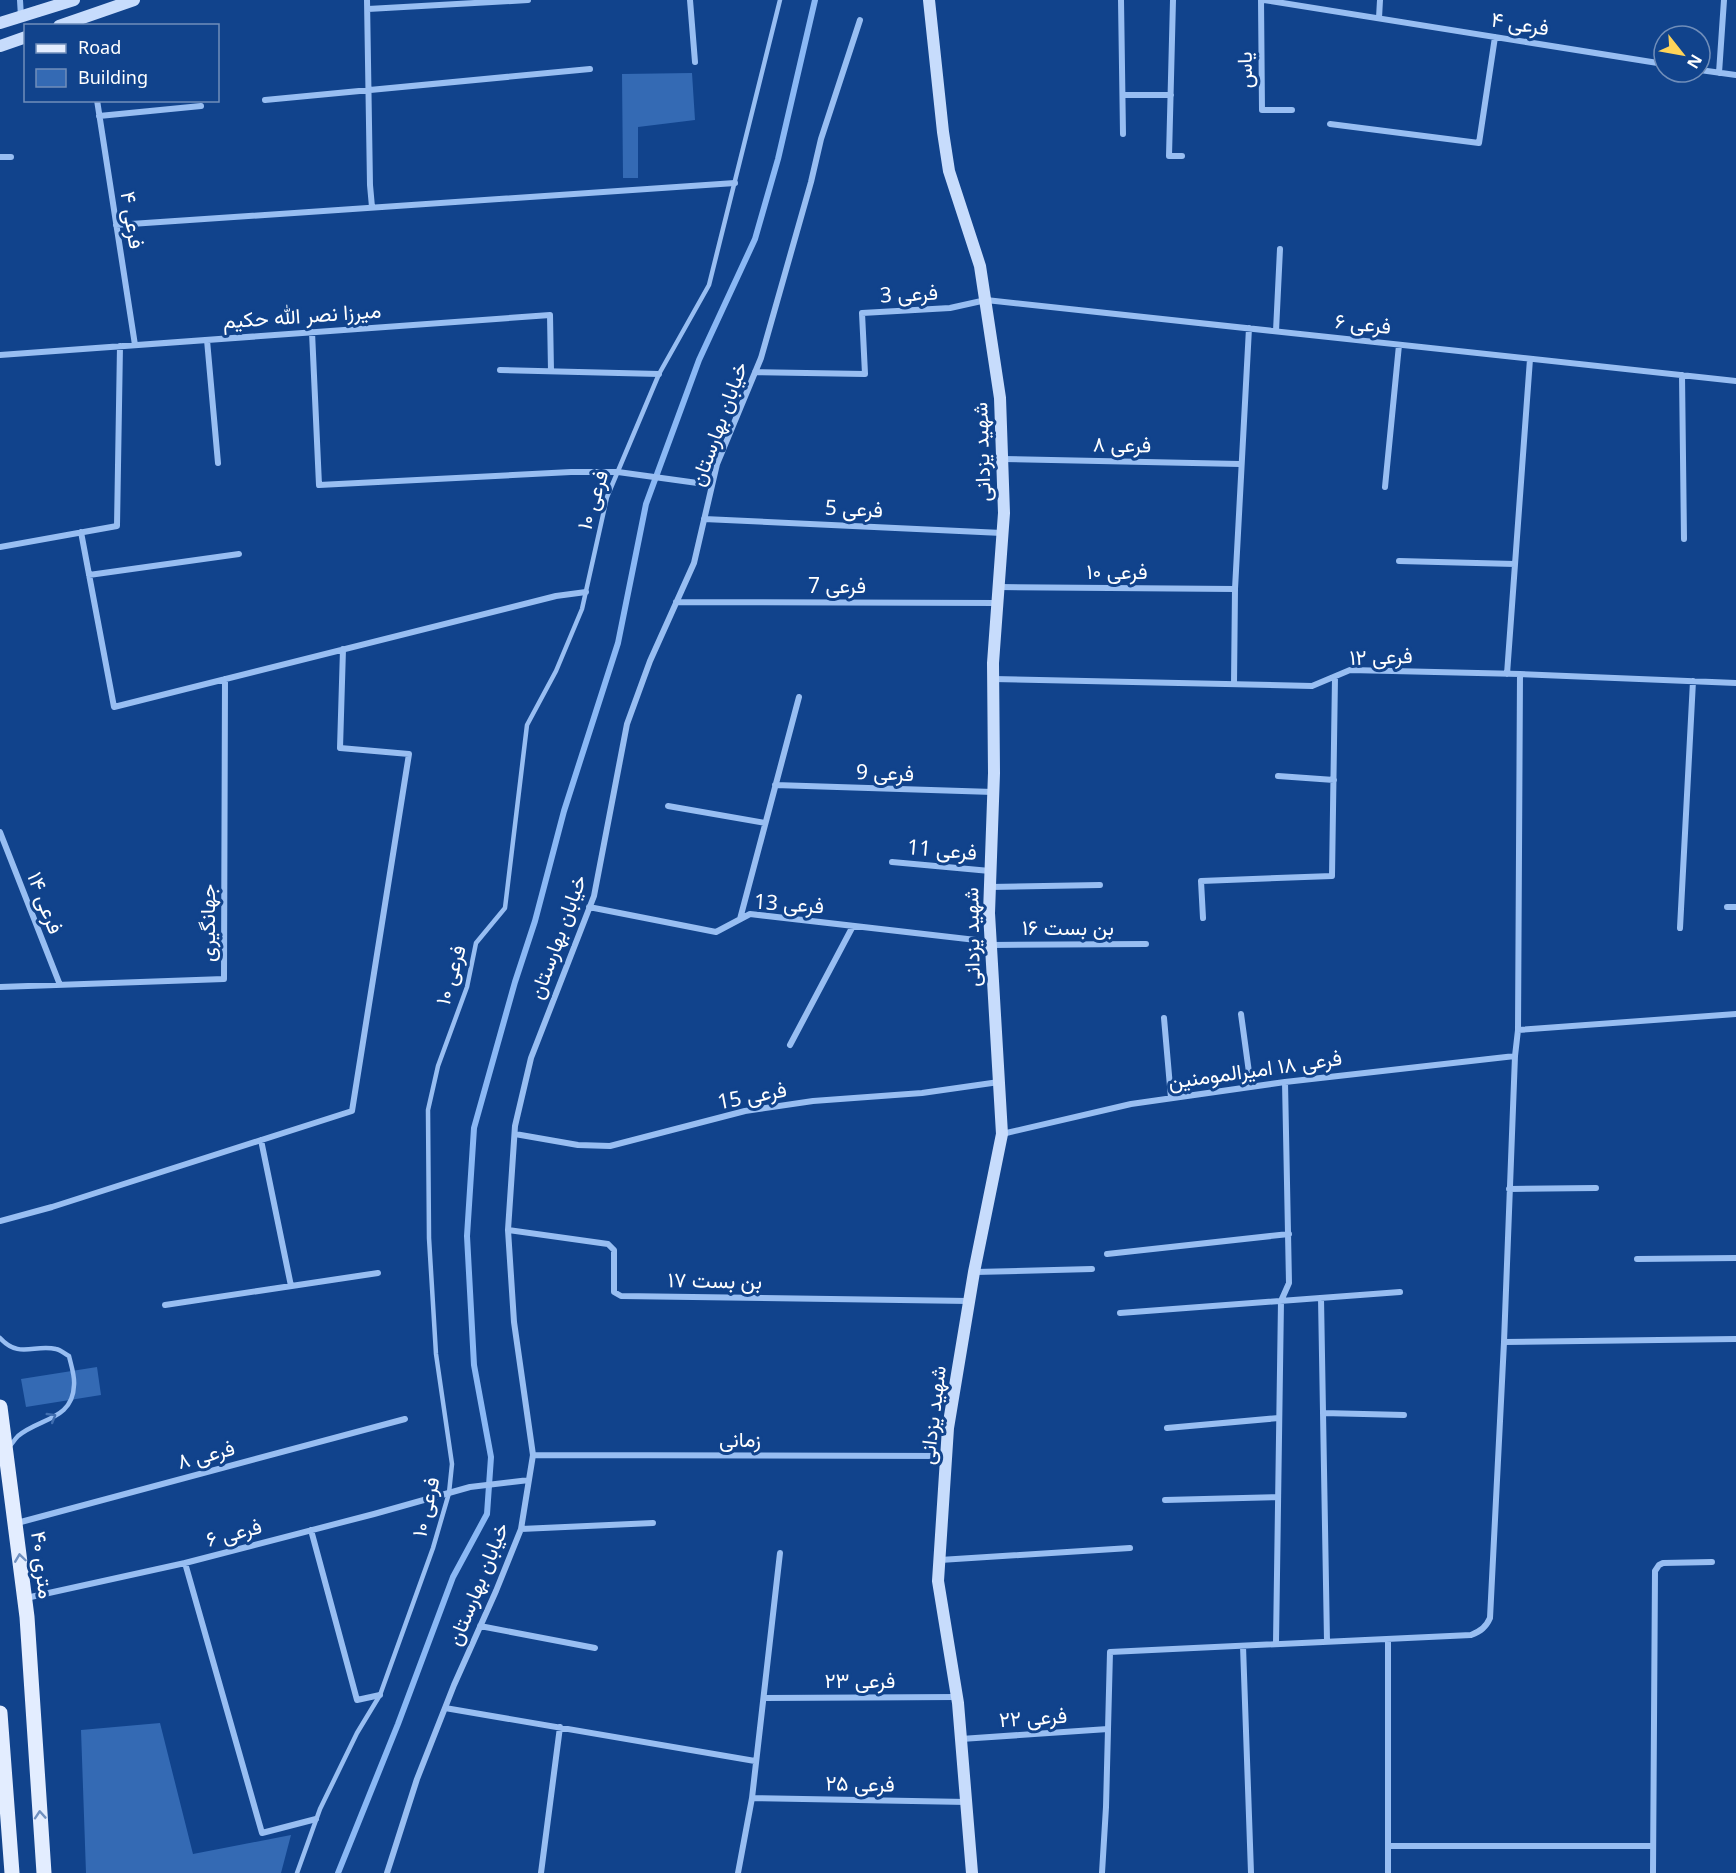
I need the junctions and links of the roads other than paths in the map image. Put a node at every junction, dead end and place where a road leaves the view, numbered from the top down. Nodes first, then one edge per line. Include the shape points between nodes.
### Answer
1 (20, 0) edge
2 (74, 0) edge
3 (134, 0) edge
4 (367, 0) edge
5 (528, 0) edge
6 (690, 0) edge
7 (780, 0) edge
8 (930, 0) edge
9 (1121, 0) edge
10 (1173, 0) edge
11 (1263, 0) edge
12 (1380, 0) edge
13 (1724, 0) edge
14 (368, 9) junction
15 (21, 17) junction
16 (1379, 18) junction
17 (860, 20) dead end
18 (85, 21) edge
19 (0, 23) edge
20 (69, 24) edge
21 (1495, 37) junction
22 (24, 38) edge
23 (0, 46) edge
24 (695, 62) dead end
25 (1652, 62) edge
26 (590, 69) dead end
27 (1712, 72) edge
28 (1719, 73) junction
29 (1736, 75) edge
30 (369, 90) junction
31 (1123, 95) junction
32 (1171, 95) junction
33 (265, 100) dead end
34 (97, 102) edge
35 (201, 106) dead end
36 (1292, 110) dead end
37 (99, 116) junction
38 (1330, 124) dead end
39 (1123, 134) dead end
40 (1182, 156) dead end
41 (0, 157) edge
42 (11, 157) dead end
43 (735, 183) junction
44 (372, 207) junction
45 (116, 225) junction
46 (1280, 249) dead end
47 (986, 300) junction
48 (1249, 328) junction
49 (1276, 331) junction
50 (312, 332) junction
51 (207, 340) junction
52 (135, 345) junction
53 (1400, 345) junction
54 (120, 346) junction
55 (0, 355) edge
56 (1530, 359) junction
57 (500, 370) dead end
58 (551, 371) junction
59 (755, 372) junction
60 (659, 374) junction
61 (1682, 375) junction
62 (1736, 381) edge
63 (1002, 459) junction
64 (218, 463) dead end
65 (1240, 464) junction
66 (618, 472) junction
67 (712, 485) junction
68 (1385, 487) dead end
69 (704, 519) junction
70 (81, 532) junction
71 (1002, 534) junction
72 (1684, 539) dead end
73 (0, 547) edge
74 (239, 554) dead end
75 (1399, 561) dead end
76 (1515, 564) junction
77 (89, 575) junction
78 (999, 587) junction
79 (1235, 589) junction
80 (586, 592) junction
81 (676, 602) junction
82 (998, 603) junction
83 (343, 649) junction
84 (1507, 674) junction
85 (1520, 674) junction
86 (1335, 677) junction
87 (225, 679) junction
88 (993, 679) junction
89 (1693, 681) junction
90 (1736, 683) edge
91 (1234, 684) junction
92 (799, 697) dead end
93 (1278, 776) dead end
94 (1334, 780) junction
95 (775, 785) junction
96 (993, 792) junction
97 (668, 806) dead end
98 (765, 823) junction
99 (0, 832) edge
100 (892, 862) dead end
101 (990, 871) junction
102 (1100, 885) dead end
103 (990, 887) junction
104 (589, 907) junction
105 (1726, 907) dead end
106 (1736, 907) edge
107 (1203, 918) dead end
108 (740, 919) junction
109 (853, 926) junction
110 (1680, 928) dead end
111 (1146, 944) dead end
112 (990, 945) junction
113 (60, 985) junction
114 (0, 987) edge
115 (1241, 1014) dead end
116 (1736, 1014) edge
117 (1164, 1018) dead end
118 (1518, 1030) junction
119 (790, 1045) dead end
120 (1515, 1056) junction
121 (1000, 1082) junction
122 (1285, 1082) junction
123 (1251, 1087) junction
124 (1171, 1098) junction
125 (515, 1134) junction
126 (1002, 1134) junction
127 (261, 1140) junction
128 (1596, 1188) dead end
129 (1509, 1189) junction
130 (0, 1221) edge
131 (508, 1230) junction
132 (1289, 1234) junction
133 (1107, 1254) dead end
134 (1736, 1258) edge
135 (1637, 1259) dead end
136 (1092, 1269) dead end
137 (974, 1272) junction
138 (378, 1273) dead end
139 (291, 1286) junction
140 (1400, 1292) dead end
141 (1321, 1298) junction
142 (969, 1301) junction
143 (1281, 1301) junction
144 (165, 1305) dead end
145 (1120, 1313) dead end
146 (0, 1338) edge
147 (1736, 1339) edge
148 (1504, 1342) junction
149 (0, 1407) edge
150 (1323, 1413) junction
151 (1404, 1415) dead end
152 (1279, 1418) junction
153 (405, 1419) dead end
154 (1167, 1428) dead end
155 (6, 1452) junction
156 (533, 1455) junction
157 (946, 1456) junction
158 (529, 1480) junction
159 (449, 1493) junction
160 (1278, 1497) junction
161 (1166, 1500) dead end
162 (15, 1523) junction
163 (653, 1523) dead end
164 (521, 1529) junction
165 (311, 1530) junction
166 (1131, 1548) dead end
167 (780, 1553) dead end
168 (940, 1560) junction
169 (1712, 1562) dead end
170 (184, 1563) junction
171 (25, 1599) junction
172 (480, 1626) junction
173 (1388, 1640) junction
174 (1327, 1641) junction
175 (1276, 1643) junction
176 (1243, 1646) junction
177 (595, 1648) dead end
178 (380, 1695) junction
179 (957, 1697) junction
180 (764, 1698) junction
181 (445, 1708) junction
182 (0, 1713) edge
183 (560, 1727) junction
184 (1108, 1729) junction
185 (961, 1739) junction
186 (755, 1761) junction
187 (752, 1798) junction
188 (967, 1802) junction
189 (316, 1819) junction
190 (1388, 1846) junction
191 (1652, 1846) junction
192 (12, 1873) edge
193 (44, 1873) edge
194 (297, 1873) edge
195 (387, 1873) edge
196 (541, 1873) edge
197 (738, 1873) edge
198 (972, 1873) edge
199 (1102, 1873) edge
200 (1251, 1873) edge
201 (1388, 1873) edge
202 (1653, 1873) edge

1 - 15 street
2 - 15 street
3 - 18 street
4 - 14 street
5 - 14 street
6 - 24 street
7 - 43 lane, فرعی ۱۰
8 - 47 street, شهید یزدانی via 949,171 980,266
9 - 31 street
10 - 32 street
11 - 16 street, فرعی ۴
11 - 36 street, یاس via 1262,110
12 - 16 street
13 - 28 street
14 - 30 street
15 - 19 street
16 - 21 street, فرعی ۴
17 - 59 street, خیابان بهارستان via 821,139
18 - 20 street
21 - 25 street, فرعی ۴
21 - 38 street via 1479,143
22 - 23 street
26 - 30 street
27 - 28 street
28 - 29 street
30 - 33 street
30 - 44 street
31 - 32 street
31 - 39 street
32 - 40 street via 1169,156
34 - 37 street, فرعی ۴
35 - 37 street
37 - 45 street, فرعی ۴
41 - 42 street
43 - 44 street
43 - 60 lane, فرعی ۱۰ via 709,285
44 - 45 street
45 - 52 street, فرعی ۴
46 - 49 street
47 - 48 street, فرعی ۶
47 - 59 street, فرعی 3 via 950,308 862,312 865,375
47 - 63 street, شهید یزدانی via 1000,398
48 - 49 street, فرعی ۶
48 - 65 street
49 - 53 street, فرعی ۶
50 - 51 street, میرزا نصر الله حکیم
50 - 58 street, میرزا نصر الله حکیم via 550,315
50 - 66 street via 319,485
51 - 52 street, میرزا نصر الله حکیم
51 - 64 street
52 - 54 street, میرزا نصر الله حکیم
53 - 56 street, فرعی ۶
53 - 68 street
54 - 55 street, میرزا نصر الله حکیم
54 - 70 street via 117,526
56 - 61 street, فرعی ۶
56 - 76 street
57 - 58 street
58 - 60 street
59 - 67 street, خیابان بهارستان
60 - 66 lane, فرعی ۱۰
61 - 62 street, فرعی ۶
61 - 72 street
63 - 65 street, فرعی ۸
63 - 71 street, شهید یزدانی
65 - 79 street
66 - 67 street
66 - 80 lane, فرعی ۱۰ via 607,497
67 - 69 street, خیابان بهارستان
69 - 71 street, فرعی 5
69 - 81 street, خیابان بهارستان via 694,563
70 - 73 street
70 - 77 street
71 - 78 street, شهید یزدانی
74 - 77 street
75 - 76 street
76 - 84 street
77 - 87 street via 114,707
78 - 79 street, فرعی ۱۰
78 - 82 street, شهید یزدانی
79 - 91 street
80 - 83 street
80 - 159 lane, فرعی ۱۰ via 556,671 527,725 505,908 476,943 467,987 438,1066 428,1110 429,1250 436,1354 452,1464
81 - 82 street, فرعی 7
81 - 104 street, خیابان بهارستان via 627,724
82 - 88 street, شهید یزدانی
83 - 87 street
83 - 127 street via 340,748 409,754 352,1111
84 - 85 street, فرعی ۱۲
84 - 86 street, فرعی ۱۲ via 1350,670
85 - 89 street, فرعی ۱۲
85 - 118 street
86 - 91 street, فرعی ۱۲ via 1312,686
86 - 94 street
87 - 113 street, جهانگیری via 224,979
88 - 91 street, فرعی ۱۲
88 - 96 street, شهید یزدانی
89 - 90 street, فرعی ۱۲
89 - 110 street
92 - 95 street
93 - 94 street
94 - 107 street via 1332,876 1200,880
95 - 96 street, فرعی 9
95 - 98 street
96 - 101 street, شهید یزدانی
97 - 98 street
98 - 108 street
99 - 113 street, فرعی ۱۴
100 - 101 street, فرعی 11
101 - 103 street, شهید یزدانی
102 - 103 street
103 - 112 street, شهید یزدانی
104 - 108 street, فرعی 13 via 716,932
104 - 125 street, خیابان بهارستان via 531,1058
105 - 106 street
108 - 109 street, فرعی 13 via 750,914
109 - 112 street, فرعی 13 via 976,940
109 - 119 street
111 - 112 street, بن بست ۱۶
112 - 121 street, شهید یزدانی
113 - 114 street, جهانگیری
115 - 123 street
116 - 118 street
117 - 124 street
118 - 120 street
120 - 122 street, فرعی ۱۸ امیرالمومنین
120 - 129 street
121 - 125 street, فرعی 15 via 745,1111 610,1146 578,1145
121 - 126 street, شهید یزدانی
122 - 123 street, فرعی ۱۸ امیرالمومنین
122 - 132 street
123 - 124 street, فرعی ۱۸ امیرالمومنین
124 - 126 street, فرعی ۱۸ امیرالمومنین
125 - 131 street, خیابان بهارستان
126 - 137 street, شهید یزدانی
127 - 130 street
127 - 139 street
128 - 129 street
129 - 148 street
131 - 142 street, بن بست ۱۷ via 608,1244 614,1250 614,1292 621,1296
131 - 156 street, خیابان بهارستان via 514,1322
132 - 133 street
132 - 143 street via 1290,1283
134 - 135 street
136 - 137 street
137 - 142 street, شهید یزدانی
138 - 139 street
139 - 144 street
140 - 141 street
141 - 143 street
141 - 150 street
142 - 157 street, شهید یزدانی
143 - 145 street
143 - 152 street
155 -> 146 lane via 18,1436 66,1408 75,1383 69,1356 57,1349 22,1351
147 - 148 street
148 - 173 street via 1490,1618 1486,1626 1471,1635
149 - 155 main road, ۴۰ متری
150 - 151 street
150 - 174 street
152 - 154 street
152 - 160 street
153 - 162 street, فرعی ۸
155 - 162 main road, ۴۰ متری
156 - 157 street, زمانی
156 - 158 street, خیابان بهارستان
157 - 168 street, شهید یزدانی
158 - 159 street, فرعی ۶
158 - 164 street, خیابان بهارستان
159 - 165 street, فرعی ۶
159 - 178 lane, فرعی ۱۰
160 - 161 street
160 - 175 street
171 -> 162 main road, ۴۰ متری
163 - 164 street
164 - 172 street, خیابان بهارستان
165 - 170 street, فرعی ۶
165 - 178 street via 357,1700
166 - 168 street
167 - 180 street
168 - 179 street, شهید یزدانی via 938,1581
169 - 191 street via 1663,1563 1655,1571
170 - 171 street, فرعی ۶
170 - 189 street via 262,1833
193 -> 171 main road, ۴۰ متری
172 - 177 street
172 - 181 street, خیابان بهارستان
173 - 174 street
173 - 190 street
174 - 175 street
175 - 176 street
176 - 184 street via 1110,1652
176 - 200 street
178 - 189 lane, فرعی ۱۰ via 357,1733
179 - 180 street, فرعی ۲۳
179 - 185 street, شهید یزدانی
180 - 186 street
181 - 183 street
181 - 195 street, خیابان بهارستان
182 - 192 main road
183 - 186 street
183 - 196 street
184 - 185 street, فرعی ۲۲
184 - 199 street
185 - 188 street, شهید یزدانی
186 - 187 street
187 - 188 street, فرعی ۲۵
187 - 197 street
188 - 198 street, شهید یزدانی
189 - 194 lane, فرعی ۱۰
190 - 191 street
190 - 201 street
191 - 202 street

